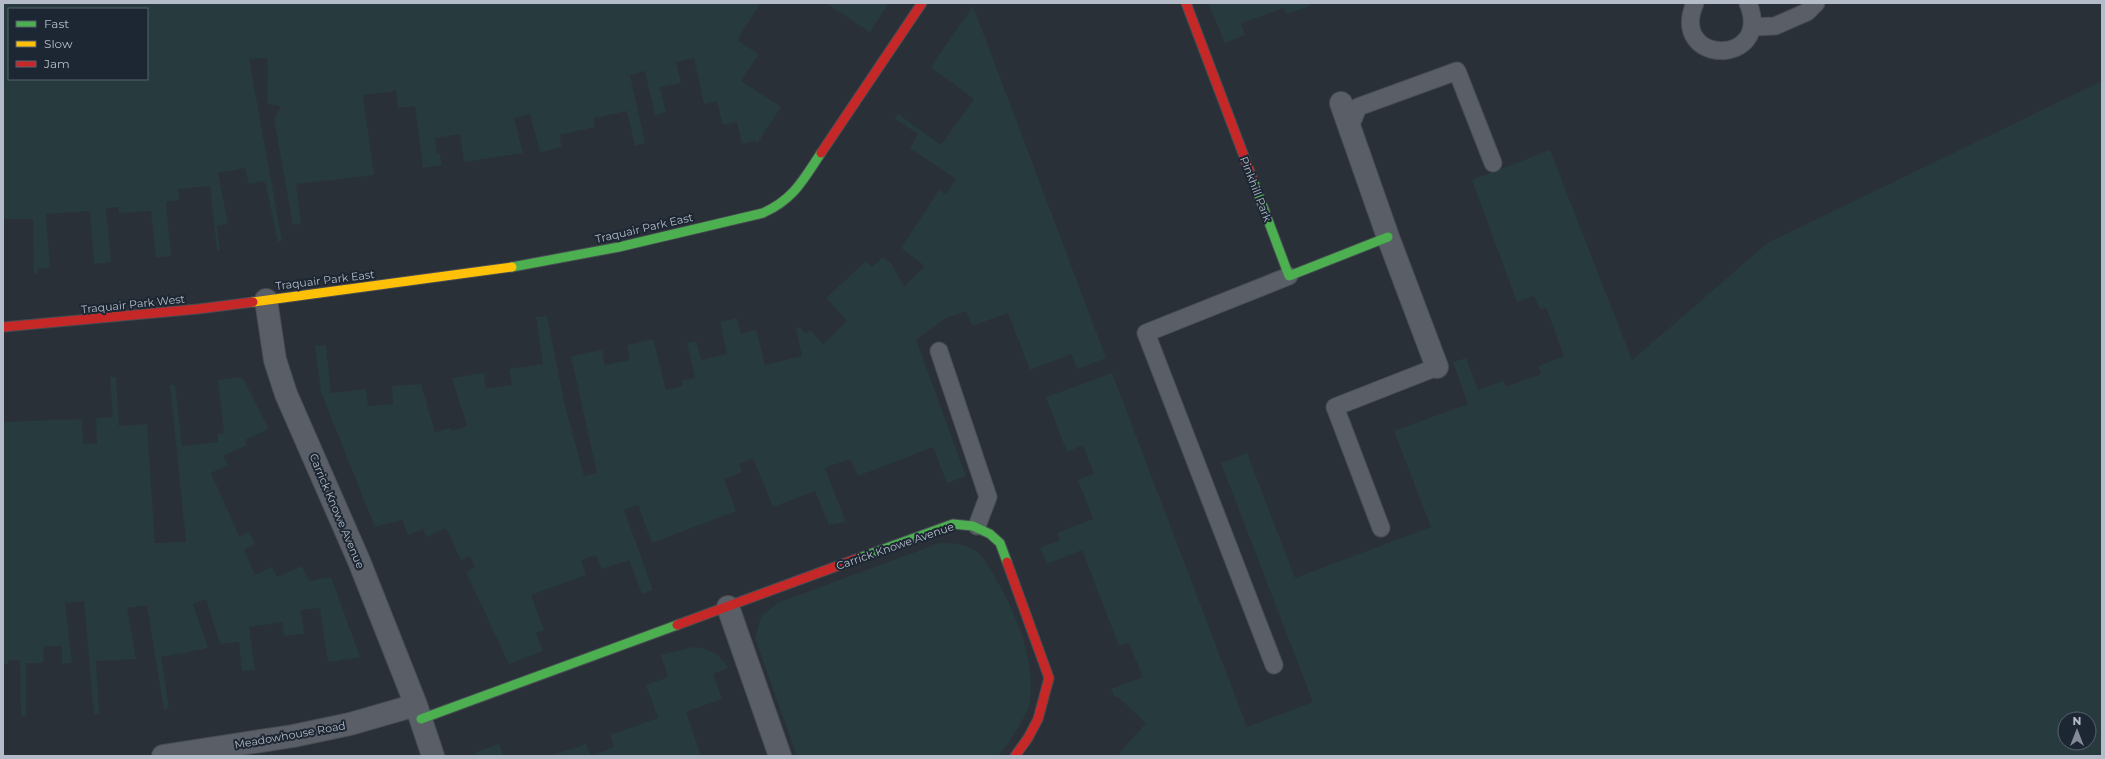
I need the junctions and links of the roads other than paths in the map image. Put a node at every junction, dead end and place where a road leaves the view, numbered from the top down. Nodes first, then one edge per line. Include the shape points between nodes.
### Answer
1 (922, 3) edge
2 (1186, 3) edge
3 (1695, 3) edge
4 (1748, 3) edge
5 (1816, 3) edge
6 (1752, 27) junction
7 (1341, 103) dead end
8 (1350, 127) junction
9 (1493, 163) dead end
10 (1388, 237) junction
11 (1289, 276) junction
12 (266, 300) junction
13 (3, 327) edge
14 (939, 351) dead end
15 (1437, 367) joint
16 (977, 526) junction
17 (1381, 528) dead end
18 (728, 606) junction
19 (1274, 666) dead end
20 (418, 712) junction
21 (163, 756) edge
22 (433, 756) edge
23 (780, 756) edge
24 (1015, 756) edge

1 - 12 street, Traquair Park East via 794,193 776,207 763,213 618,247 504,269
2 - 11 street, Pinkhill Park
3 - 6 lane via 1690,14 1690,27 1694,38 1703,47 1715,52 1727,52 1739,47 1748,38
4 - 6 lane
5 - 6 lane via 1807,12 1775,26
7 - 8 street
8 - 9 lane via 1358,107 1457,71
8 - 10 street
10 - 11 street
10 - 15 street
11 - 19 lane via 1146,333
12 - 13 street, Traquair Park West
12 - 20 street, Carrick Knowe Avenue via 275,360 286,394 339,513
14 - 16 lane via 988,497
15 - 17 lane via 1335,407
16 - 18 street, Carrick Knowe Avenue via 953,524
16 - 24 street, Carrick Knowe Avenue via 990,533 1000,543 1049,678 1046,700 1040,715
18 - 20 street, Carrick Knowe Avenue
18 - 23 street
20 - 21 street, Meadowhouse Road via 293,736
20 - 22 street, Carrick Knowe Avenue

